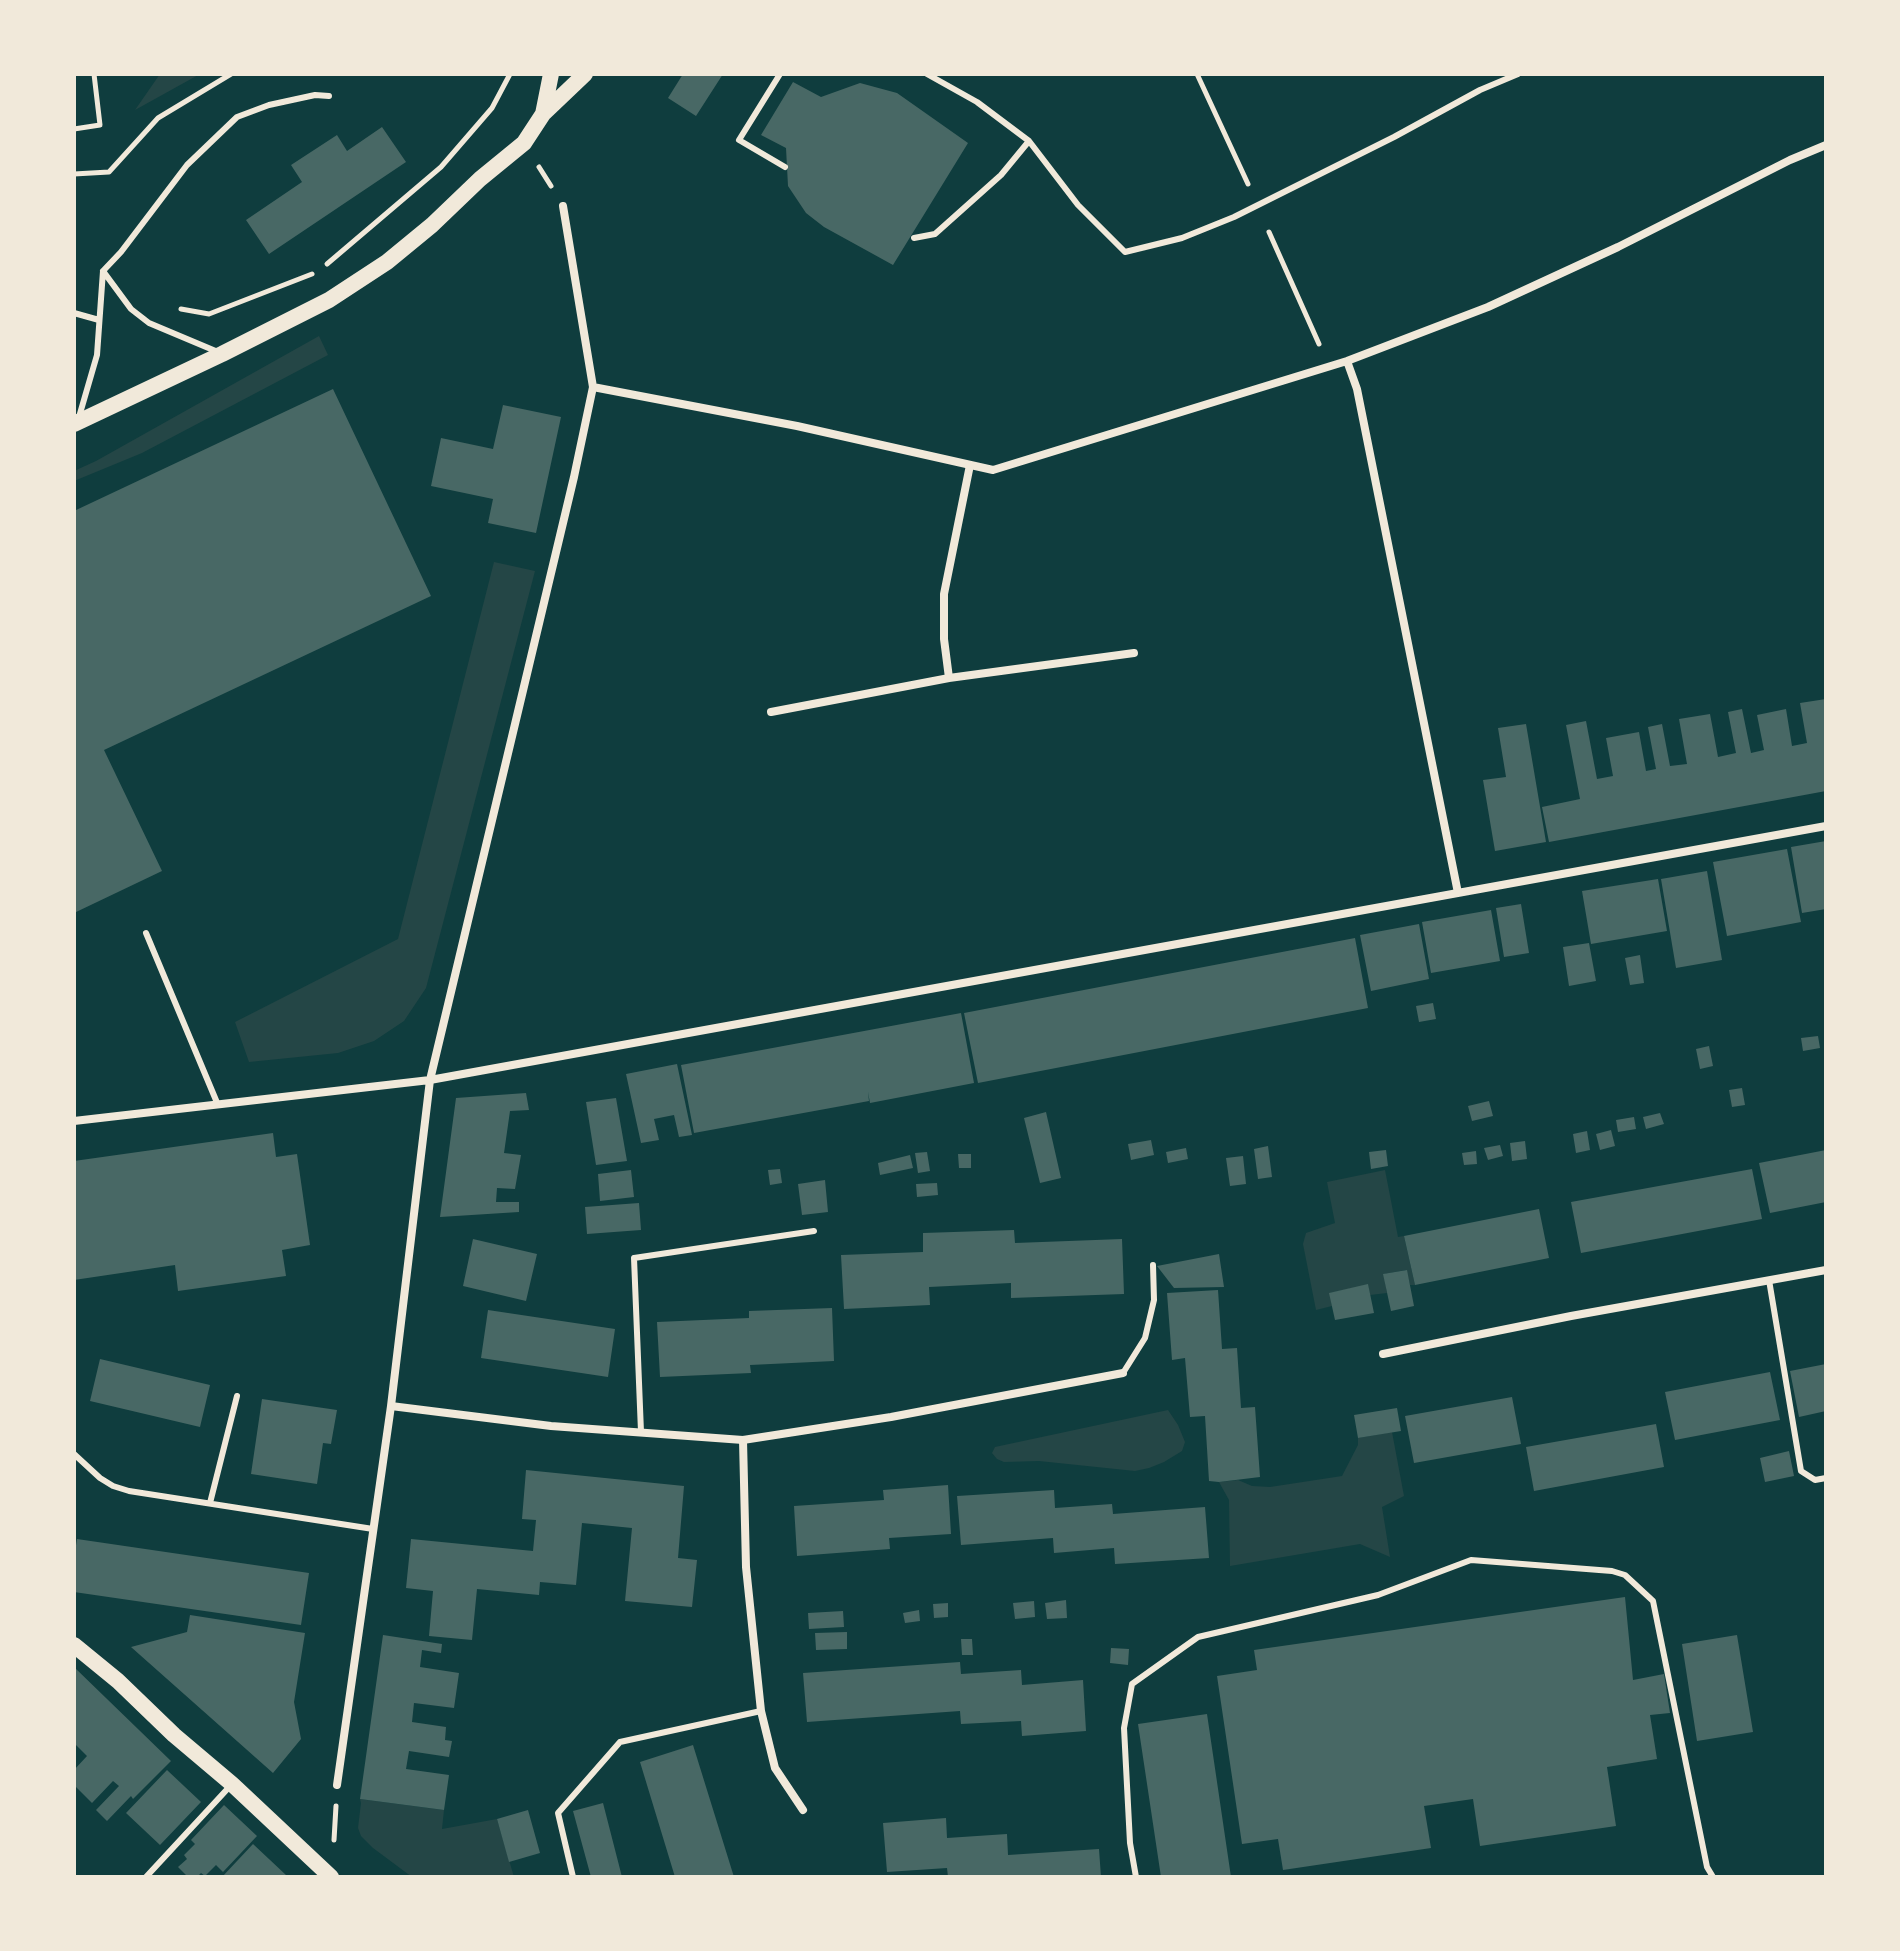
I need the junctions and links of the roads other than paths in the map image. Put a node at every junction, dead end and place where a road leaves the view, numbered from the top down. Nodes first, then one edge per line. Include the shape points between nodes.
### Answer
1 (551, 74) edge
2 (585, 74) edge
3 (780, 74) edge
4 (927, 74) edge
5 (1518, 74) edge
6 (329, 96) dead end
7 (543, 114) junction
8 (1029, 141) junction
9 (1826, 145) edge
10 (785, 167) dead end
11 (563, 206) road end
12 (914, 238) dead end
13 (103, 271) junction
14 (74, 313) edge
15 (99, 320) junction
16 (227, 352) junction
17 (1347, 361) junction
18 (593, 387) junction
19 (75, 425) edge
20 (970, 465) junction
21 (1134, 653) dead end
22 (949, 678) junction
23 (771, 712) dead end
24 (1826, 826) edge
25 (1458, 893) junction
26 (146, 933) dead end
27 (430, 1080) junction
28 (218, 1105) junction
29 (74, 1121) edge
30 (814, 1231) dead end
31 (1153, 1265) dead end
32 (1826, 1270) edge
33 (1769, 1280) junction
34 (1383, 1354) dead end
35 (1123, 1373) joint
36 (237, 1396) dead end
37 (391, 1406) junction
38 (641, 1432) junction
39 (743, 1440) junction
40 (74, 1454) edge
41 (1826, 1478) edge
42 (210, 1503) junction
43 (373, 1529) junction
44 (74, 1645) edge
45 (761, 1711) junction
46 (232, 1784) junction
47 (337, 1785) road end
48 (803, 1810) dead end
49 (146, 1877) edge
50 (331, 1877) edge
51 (573, 1877) edge
52 (1136, 1877) edge
53 (1713, 1877) edge

1 - 7 main road
2 - 7 main road
3 - 10 lane via 739,140
4 - 8 lane via 977,102
5 - 8 lane via 1234,217 1182,238 1125,252 1078,205
6 - 13 lane via 269,105 237,117 187,165
7 - 16 main road via 524,143 387,262 329,300
8 - 12 lane via 1001,175 935,234
9 - 17 street via 1488,307
11 - 18 street
13 - 15 lane
13 - 16 lane via 131,309 149,323
14 - 15 lane
15 - 19 lane via 97,355
16 - 19 main road via 226,361
17 - 20 street via 993,470
17 - 25 street via 1357,389
18 - 20 street
18 - 27 street
20 - 22 street via 944,594
21 - 22 street
22 - 23 street
24 - 25 street
25 - 27 street
26 - 28 lane
27 - 28 street
27 - 37 street
28 - 29 street
30 - 38 lane via 634,1258
31 - 35 lane via 1154,1300 1145,1338
32 - 33 street
33 - 34 street
33 - 41 lane via 1801,1471 1815,1480
35 - 39 street
36 - 42 lane
37 - 38 street
37 - 43 street
38 - 39 street
39 - 45 street via 746,1567
40 - 42 lane via 113,1486
42 - 43 lane
43 - 47 street
44 - 46 main road
45 - 48 street via 775,1768
45 - 51 lane via 620,1742 558,1813
46 - 49 lane
46 - 50 main road
52 - 53 lane via 1124,1728 1132,1684 1198,1637 1378,1595 1471,1560 1612,1571 1625,1575 1653,1601

